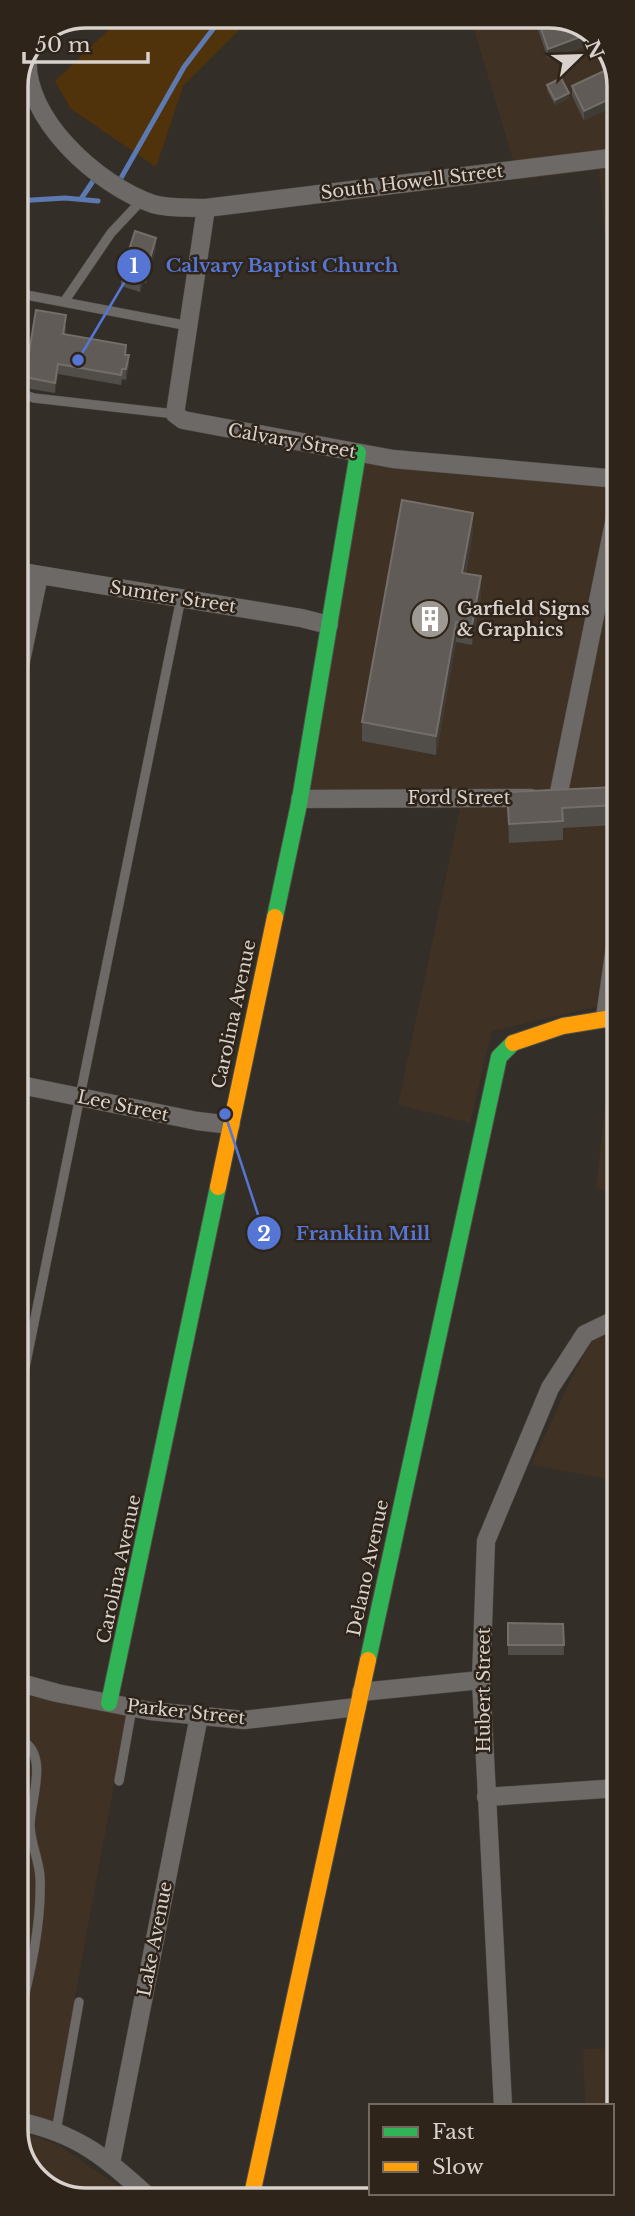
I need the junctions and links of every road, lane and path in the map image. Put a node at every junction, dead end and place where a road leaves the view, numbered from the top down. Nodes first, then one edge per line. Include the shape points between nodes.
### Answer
1 (29, 78) edge
2 (607, 158) edge
3 (143, 199) junction
4 (206, 208) junction
5 (28, 295) edge
6 (64, 302) junction
7 (189, 326) junction
8 (28, 396) edge
9 (175, 414) junction
10 (358, 453) junction
11 (607, 478) edge
12 (607, 563) edge
13 (28, 573) edge
14 (39, 575) junction
15 (181, 598) junction
16 (329, 625) junction
17 (28, 628) edge
18 (300, 799) junction
19 (607, 1018) edge
20 (28, 1086) edge
21 (79, 1097) junction
22 (230, 1125) junction
23 (607, 1323) edge
24 (28, 1353) edge
25 (481, 1680) junction
26 (28, 1685) edge
27 (359, 1700) junction
28 (109, 1703) junction
29 (132, 1708) junction
30 (199, 1716) junction
31 (28, 1743) edge
32 (119, 1781) dead end
33 (607, 1789) edge
34 (486, 1797) junction
35 (28, 1975) edge
36 (79, 2002) dead end
37 (503, 2104) edge
38 (28, 2124) edge
39 (56, 2131) junction
40 (111, 2163) junction
41 (138, 2188) edge
42 (253, 2188) edge

1 - 3 street, South Howell Street via 35,102 64,142 115,185
2 - 4 street, South Howell Street
3 - 4 street, South Howell Street via 168,207
3 - 6 lane via 111,233
4 - 7 street
5 - 6 lane
6 - 7 lane
7 - 9 street
8 - 9 lane
9 - 10 street, Calvary Street via 219,428
10 - 11 street, Calvary Street
10 - 16 street, Carolina Avenue
12 - 18 street, Ford Street via 564,797
13 - 14 street, Sumter Street
14 - 15 street, Sumter Street
14 - 17 street
15 - 16 street, Sumter Street
15 - 21 lane
16 - 18 street, Carolina Avenue
18 - 22 street, Carolina Avenue
19 - 27 street, Delano Avenue via 518,1041 499,1057
20 - 21 street, Lee Street
21 - 22 street, Lee Street
21 - 24 lane
22 - 28 street, Carolina Avenue
23 - 25 street, Hubert Street via 585,1334 550,1388 486,1541
25 - 27 street, Parker Street
25 - 34 street, Hubert Street
26 - 28 street, Parker Street
27 - 30 street, Parker Street via 244,1720
27 - 42 street, Delano Avenue
28 - 29 street, Parker Street
29 - 30 street, Parker Street
29 - 32 lane
30 - 40 street, Lake Avenue
31 - 35 lane via 37,1765 30,1825 40,1873 40,1905
33 - 34 street
34 - 37 street, Hubert Street
36 - 39 lane
38 - 39 street
39 - 40 street
40 - 41 street

